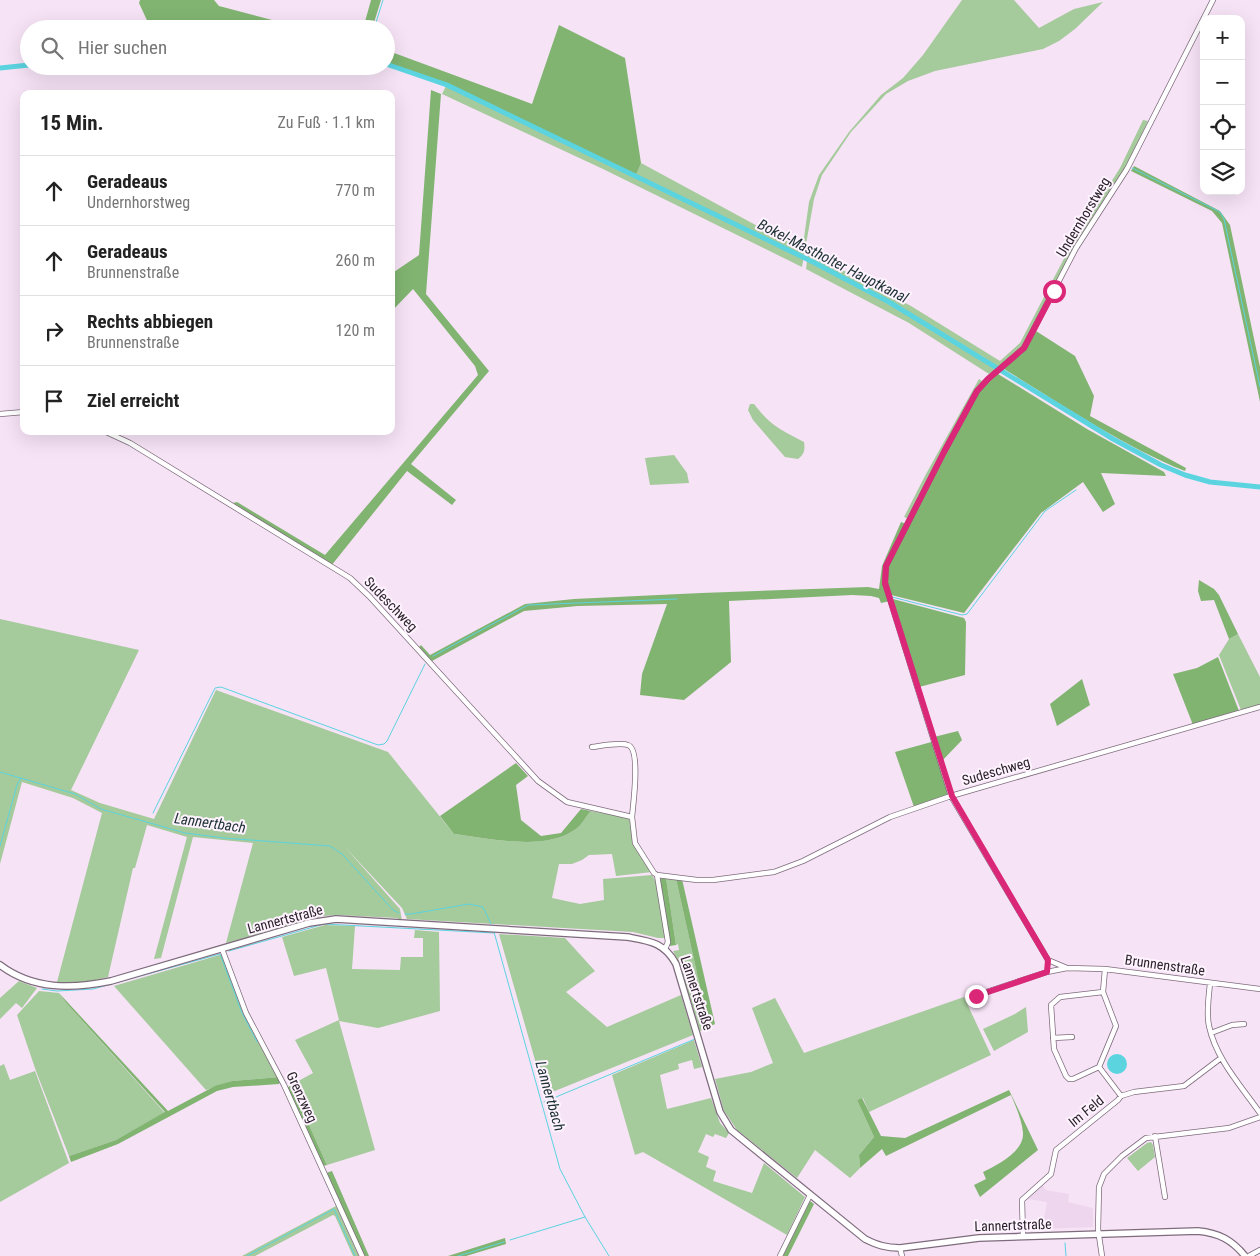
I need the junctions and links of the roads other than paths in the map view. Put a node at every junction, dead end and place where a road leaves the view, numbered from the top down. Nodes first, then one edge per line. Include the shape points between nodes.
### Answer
1 (1213, 0) edge
2 (20, 412) edge
3 (0, 414) edge
4 (113, 435) edge
5 (1260, 707) edge
6 (592, 747) dead end
7 (952, 796) junction
8 (632, 817) junction
9 (657, 875) junction
10 (222, 948) junction
11 (666, 949) junction
12 (1048, 960) junction
13 (0, 965) edge
14 (1067, 968) junction
15 (1105, 968) junction
16 (1047, 972) junction
17 (1210, 982) junction
18 (1260, 989) edge
19 (1103, 992) junction
20 (968, 998) dead end
21 (1244, 1024) dead end
22 (1211, 1033) junction
23 (1072, 1037) dead end
24 (1053, 1038) junction
25 (1221, 1058) junction
26 (1099, 1067) junction
27 (1120, 1096) junction
28 (1260, 1113) edge
29 (1260, 1117) edge
30 (1155, 1136) junction
31 (810, 1195) junction
32 (1165, 1198) dead end
33 (1100, 1235) junction
34 (1024, 1236) junction
35 (900, 1248) junction
36 (1260, 1250) edge
37 (362, 1256) edge
38 (780, 1256) edge
39 (902, 1256) edge
40 (1102, 1256) edge
41 (1246, 1256) edge
42 (1249, 1256) edge

1 - 7 street, Undernhorstweg via 1127,169 1076,248 1024,348 977,391 886,566 885,583
2 - 3 street
4 - 8 street, Sudeschweg via 350,578 538,781 558,797
5 - 7 street, Sudeschweg
6 - 8 street via 626,744 632,747 635,780
7 - 9 street, Sudeschweg via 890,816 803,861 774,872 713,880
7 - 12 street
8 - 9 street via 635,843
9 - 11 street via 668,942
10 - 11 street, Lannertstraße via 309,923 336,919 627,938 649,941
10 - 13 street, Lannertstraße via 111,981 72,987 21,978
10 - 37 street, Grenzweg via 246,1013 279,1073
11 - 31 street, Lannertstraße via 679,973 724,1121
12 - 14 street, Brunnenstraße
12 - 16 street
14 - 15 street, Brunnenstraße
14 - 16 street, Brunnenstraße
15 - 17 street, Brunnenstraße
15 - 19 street
16 - 20 street, Brunnenstraße
17 - 18 street, Brunnenstraße
17 - 22 street via 1208,1016
19 - 24 street via 1060,997 1051,1005
19 - 26 street via 1116,1026
21 - 22 street
22 - 25 street
23 - 24 street
24 - 26 street via 1054,1049 1069,1079
25 - 27 street, Im Feld via 1184,1086
25 - 28 street
26 - 27 street
27 - 34 street, Im Feld via 1056,1150 1051,1174 1022,1200
29 - 30 street via 1228,1128
30 - 32 street
30 - 33 street via 1137,1144 1104,1174 1099,1187
31 - 35 street, Lannertstraße via 865,1239 879,1246
31 - 38 street
33 - 34 street, Lannertstraße
33 - 40 street
33 - 41 street, Lannertstraße via 1198,1231 1230,1241
34 - 35 street, Lannertstraße
35 - 39 street
36 - 42 street

